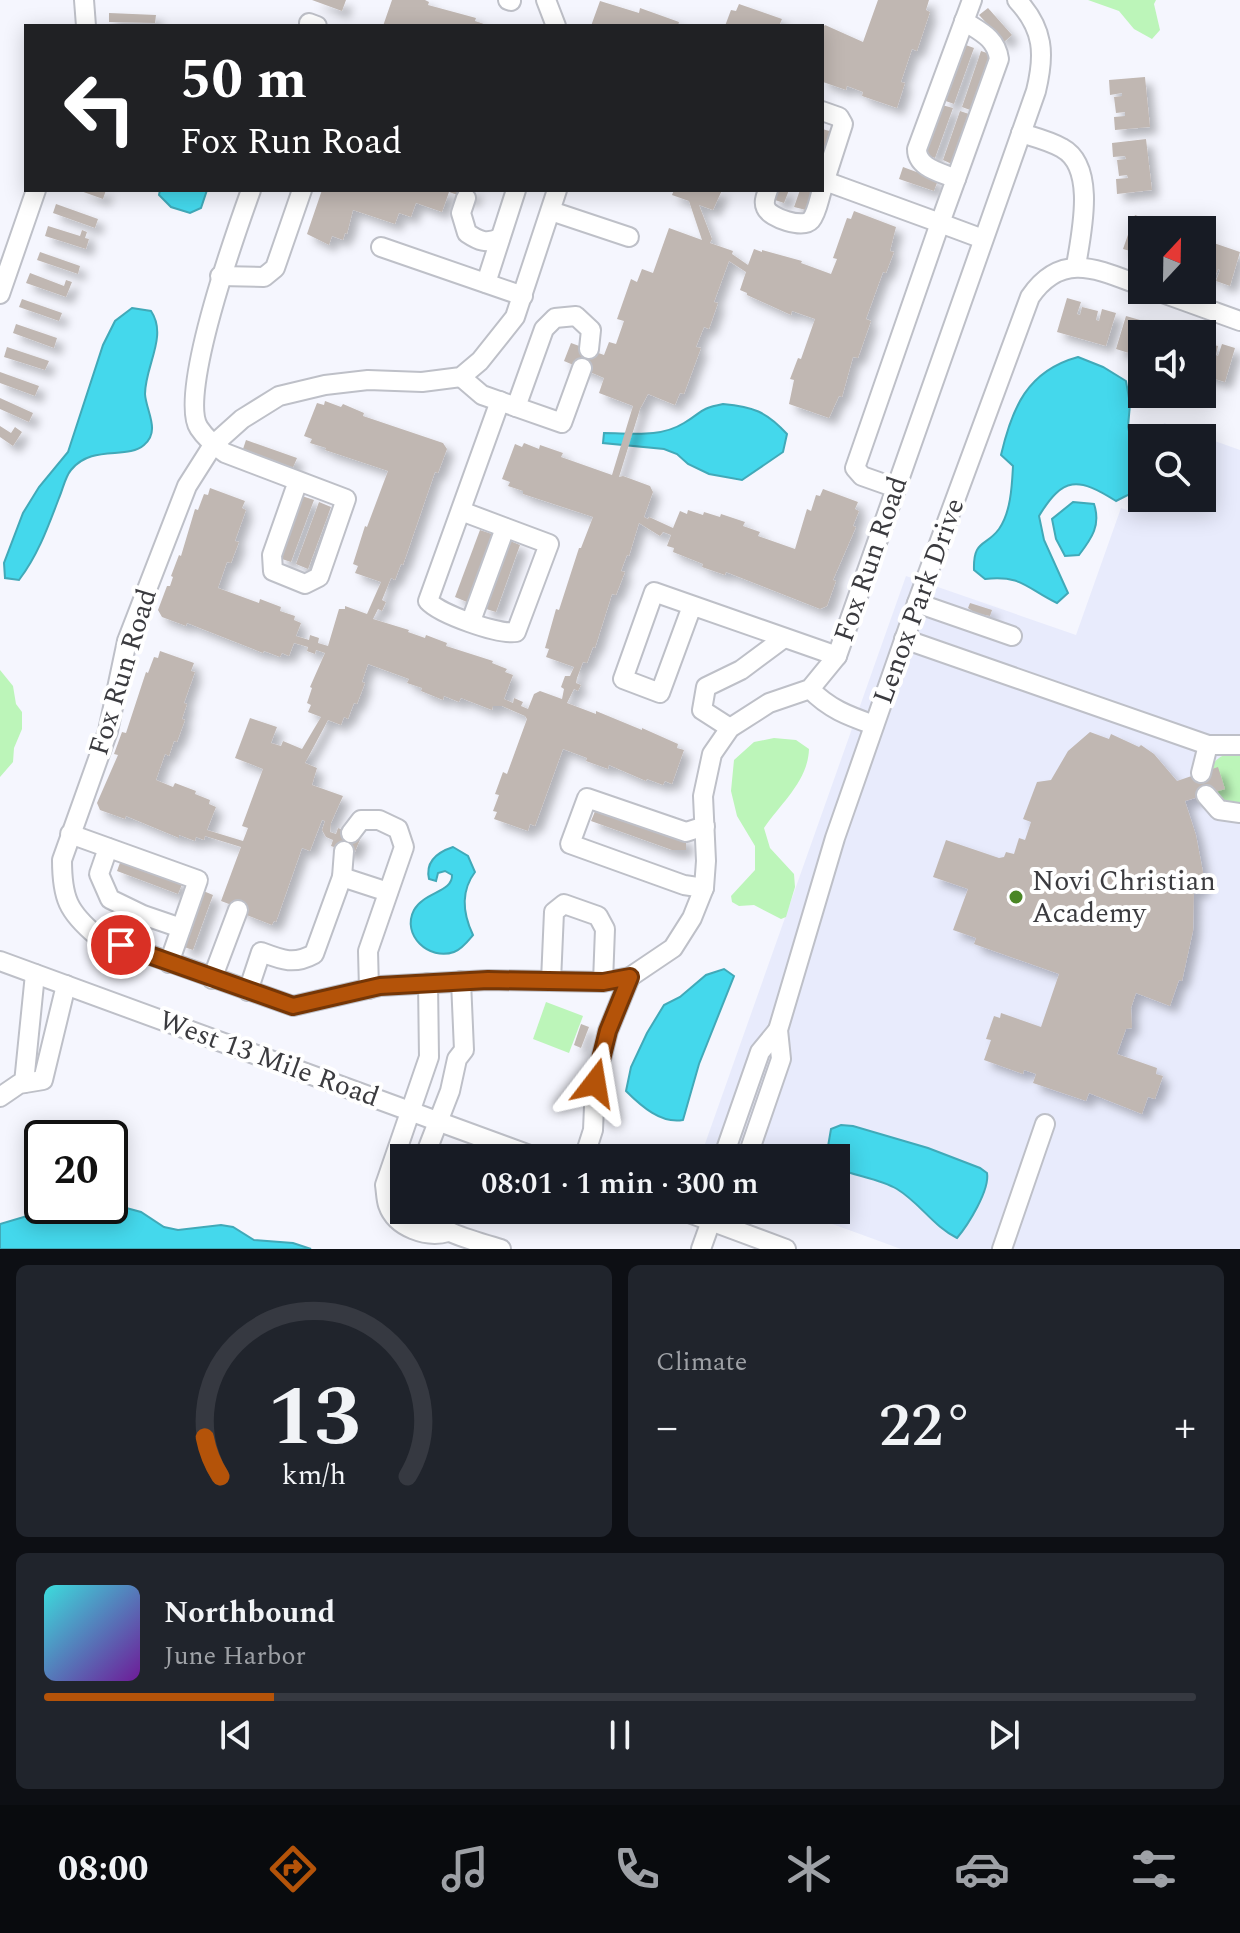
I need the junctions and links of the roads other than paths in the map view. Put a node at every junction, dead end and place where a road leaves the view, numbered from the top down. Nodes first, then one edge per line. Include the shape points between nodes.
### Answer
1 (84, 0) edge
2 (546, 0) edge
3 (972, 0) edge
4 (1017, 0) edge
5 (964, 21) junction
6 (86, 24) edge
7 (555, 24) edge
8 (824, 112) edge
9 (1021, 133) junction
10 (956, 179) junction
11 (824, 184) edge
12 (824, 187) edge
13 (35, 192) edge
14 (250, 192) edge
15 (301, 192) edge
16 (515, 192) edge
17 (556, 192) edge
18 (767, 192) edge
19 (821, 192) edge
20 (466, 198) dead end
21 (551, 211) junction
22 (940, 223) junction
23 (629, 237) dead end
24 (500, 238) junction
25 (983, 239) junction
26 (381, 247) dead end
27 (1076, 266) junction
28 (220, 276) junction
29 (1128, 281) edge
30 (486, 283) junction
31 (0, 294) edge
32 (523, 296) junction
33 (1193, 304) edge
34 (1240, 321) edge
35 (589, 349) dead end
36 (582, 368) dead end
37 (461, 377) junction
38 (508, 404) junction
39 (213, 445) junction
40 (298, 481) junction
41 (896, 488) junction
42 (461, 511) junction
43 (505, 528) junction
44 (917, 603) junction
45 (692, 606) junction
46 (471, 621) junction
47 (1012, 636) dead end
48 (784, 638) junction
49 (904, 639) junction
50 (837, 656) junction
51 (810, 689) junction
52 (874, 725) junction
53 (730, 728) junction
54 (1208, 745) junction
55 (1240, 745) edge
56 (1201, 773) dead end
57 (1206, 795) dead end
58 (1240, 813) edge
59 (705, 826) junction
60 (70, 834) junction
61 (108, 848) junction
62 (342, 877) junction
63 (704, 888) junction
64 (388, 892) junction
65 (238, 910) dead end
66 (181, 928) junction
67 (0, 961) edge
68 (169, 963) junction
69 (35, 974) junction
70 (630, 977) junction
71 (212, 979) junction
72 (551, 981) junction
73 (456, 982) junction
74 (603, 982) junction
75 (428, 983) junction
76 (66, 985) junction
77 (369, 989) junction
78 (248, 991) junction
79 (778, 1030) junction
80 (429, 1057) junction
81 (457, 1059) junction
82 (24, 1083) junction
83 (0, 1097) edge
84 (412, 1112) junction
85 (439, 1121) junction
86 (1045, 1124) dead end
87 (731, 1134) junction
88 (430, 1144) edge
89 (501, 1144) edge
90 (588, 1144) edge
91 (728, 1144) edge
92 (743, 1144) edge
93 (752, 1144) edge
94 (430, 1224) edge
95 (712, 1224) edge
96 (731, 1224) edge
97 (445, 1240) edge
98 (481, 1246) edge
99 (501, 1249) edge
100 (701, 1249) edge
101 (786, 1249) edge
102 (1002, 1249) edge

1 - 6 street
2 - 7 street
3 - 5 street
4 - 9 street, Fox Run Road via 1039,33 1041,69
5 - 10 street via 991,39 999,59
5 - 10 street via 917,149 922,164
8 - 11 street via 843,124
9 - 25 street, Fox Run Road
9 - 27 street via 1062,148 1077,164 1083,216
10 - 22 street
12 - 22 street
13 - 31 street
14 - 28 street
15 - 28 street via 275,268 264,277
16 - 24 street
17 - 21 street
18 - 19 street via 765,208 797,224 812,219
20 - 24 street via 461,213 467,233 491,243
21 - 23 street
21 - 32 street
22 - 25 street
22 - 41 street via 855,468 862,476
24 - 30 street
25 - 41 street, Fox Run Road
26 - 30 street
27 - 29 street
27 - 44 street, Lenox Park Drive via 1054,273 1030,297
28 - 39 street via 192,399 198,427
30 - 32 street
32 - 37 street via 515,317
33 - 34 street
35 - 38 street via 591,330 576,316 555,318 544,329
36 - 38 street via 562,423
37 - 38 street via 482,395
37 - 39 street, Fox Run Road via 368,380 279,396
38 - 42 street
39 - 40 street
39 - 60 street, Fox Run Road via 187,486 127,641 108,731
40 - 40 street via 272,555 273,571 305,584 319,577 346,499
41 - 50 street, Fox Run Road
42 - 43 street
42 - 46 street via 428,601
43 - 46 street
43 - 46 street via 549,544 522,621 516,632 506,634
44 - 47 street
44 - 49 street, Lenox Park Drive
45 - 45 street via 654,592 623,679 660,693
45 - 48 street
48 - 50 street
48 - 53 street via 741,670 706,687 702,710
49 - 52 street, Lenox Park Drive
49 - 54 street
50 - 51 street, Fox Run Road
51 - 52 street via 838,712
51 - 53 street, Fox Run Road via 769,703
52 - 79 street, Lenox Park Drive
53 - 59 street, Fox Run Road via 712,754 703,796
54 - 55 street
54 - 56 street
57 - 58 street via 1219,810
59 - 63 street, Fox Run Road
59 - 63 street via 686,832 587,798 570,844
60 - 61 street
60 - 68 street, Fox Run Road via 62,883 73,916 97,936
61 - 66 street via 99,874 110,899
61 - 66 street via 198,880
62 - 64 street
62 - 64 street via 348,842 361,820 379,820 398,829 404,847
62 - 78 street via 314,954 299,962 261,952
63 - 70 street, Fox Run Road via 673,948
64 - 77 street via 368,951
65 - 71 street
66 - 68 street
67 - 69 street, West 13 Mile Road
68 - 71 street, Fox Run Road
69 - 76 street, West 13 Mile Road
69 - 82 street
70 - 74 street, Fox Run Road
70 - 90 street via 595,1083
71 - 78 street, Fox Run Road
72 - 73 street, Fox Run Road
72 - 74 street, Fox Run Road
72 - 74 street via 554,912 564,904 598,916 605,929
73 - 75 street, Fox Run Road
73 - 81 street via 464,1050
75 - 77 street, Fox Run Road
75 - 80 street
76 - 82 street via 43,1080
76 - 84 street, West 13 Mile Road
77 - 78 street, Fox Run Road via 293,1006
79 - 87 street, Lenox Park Drive via 760,1052
79 - 93 street, Lenox Park Drive via 781,1059
80 - 81 street
80 - 84 street
81 - 85 street
82 - 83 street
84 - 85 street, West 13 Mile Road
84 - 97 street via 385,1185 387,1203 394,1215 420,1232
85 - 88 street
85 - 89 street, West 13 Mile Road
86 - 102 street
87 - 91 street, Lenox Park Drive
87 - 92 street, Lenox Park Drive
94 - 97 street
95 - 100 street
96 - 101 street
97 - 98 street
98 - 99 street

